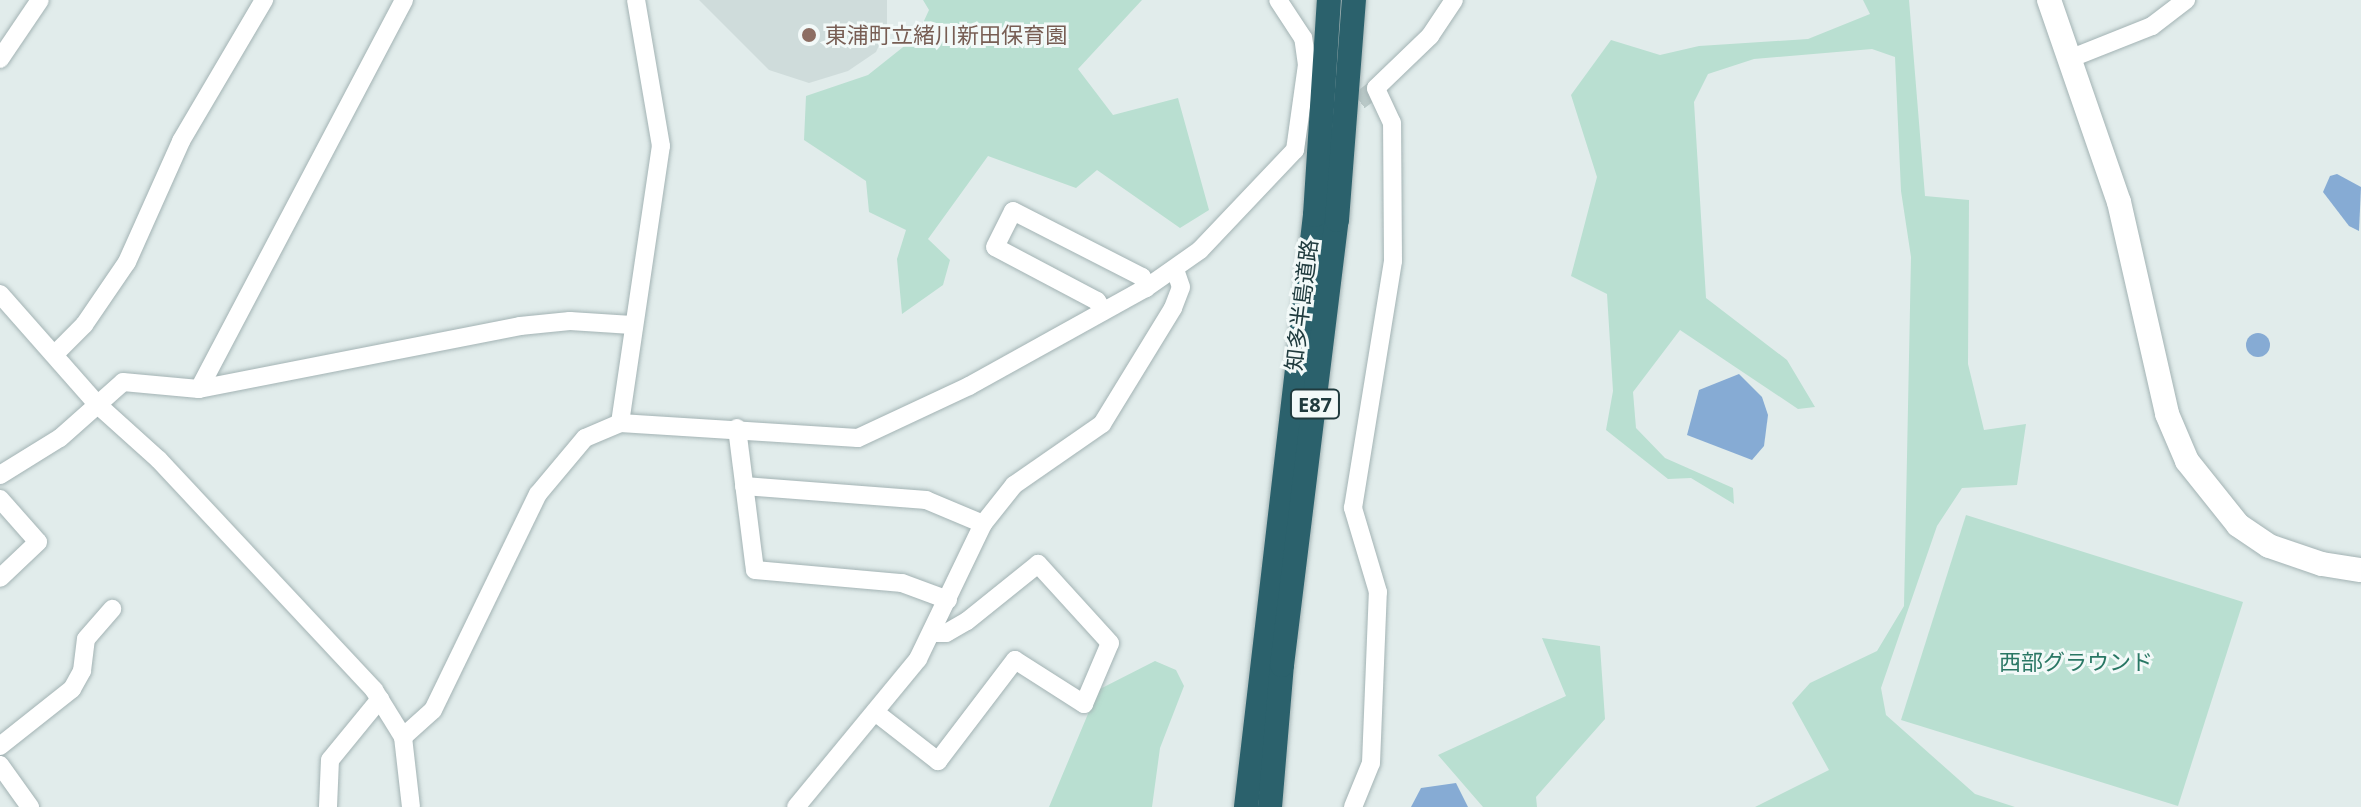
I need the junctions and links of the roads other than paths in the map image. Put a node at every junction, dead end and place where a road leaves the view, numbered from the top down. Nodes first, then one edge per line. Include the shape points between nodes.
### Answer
1 (40, 0) edge
2 (264, 0) edge
3 (404, 0) edge
4 (636, 0) edge
5 (1278, 0) edge
6 (1329, 0) edge
7 (1354, 0) edge
8 (1454, 0) edge
9 (2049, 0) edge
10 (2186, 0) edge
11 (0, 59) edge
12 (2069, 59) junction
13 (1175, 270) junction
14 (1146, 288) junction
15 (0, 294) edge
16 (1103, 311) junction
17 (632, 325) junction
18 (56, 353) junction
19 (199, 389) junction
20 (98, 405) junction
21 (620, 423) junction
22 (737, 428) junction
23 (0, 475) edge
24 (744, 486) junction
25 (0, 499) edge
26 (983, 524) junction
27 (2361, 570) edge
28 (0, 578) edge
29 (948, 600) junction
30 (112, 609) dead end
31 (935, 633) junction
32 (380, 699) junction
33 (875, 712) junction
34 (403, 737) junction
35 (0, 746) edge
36 (0, 765) edge
37 (30, 807) edge
38 (328, 807) edge
39 (411, 807) edge
40 (796, 807) edge
41 (1246, 807) edge
42 (1270, 807) edge
43 (1353, 807) edge

1 - 11 street
2 - 18 street via 181,141 127,262 84,325
3 - 19 street
4 - 17 street via 661,146
5 - 13 street via 1303,38 1307,65 1295,150 1218,233
6 - 41 highway, 知多半島道路 / E87 via 1315,215
7 - 42 highway, 知多半島道路 / E87 via 1337,220 1282,665
8 - 43 street via 1430,36 1376,88 1392,123 1393,261 1353,508 1378,592 1371,763
9 - 12 street
10 - 12 street via 2152,26
12 - 27 street via 2118,199 2167,414 2187,461 2238,525 2269,546 2322,564
13 - 14 street
13 - 26 street via 1181,287 1173,308 1102,424 1014,485
14 - 16 street
14 - 16 street via 1142,277 1013,211 995,247 1097,301
15 - 18 street
16 - 22 street via 969,386 858,438 831,440
17 - 19 street via 570,321 520,326
17 - 21 street
18 - 20 street
19 - 20 street via 123,382
20 - 23 street via 60,438
20 - 32 street via 159,460
21 - 22 street
21 - 34 street via 585,438 548,478 433,710
22 - 24 street
24 - 26 street via 926,500
24 - 29 street via 755,570 902,583
25 - 28 street via 38,542
26 - 29 street
29 - 31 street
30 - 35 street via 86,639 82,671 72,689
31 - 33 street
31 - 33 street via 967,621 1038,564 1110,643 1084,704 1015,660 938,761
32 - 34 street
32 - 38 street via 330,760
33 - 40 street
34 - 39 street
36 - 37 street

